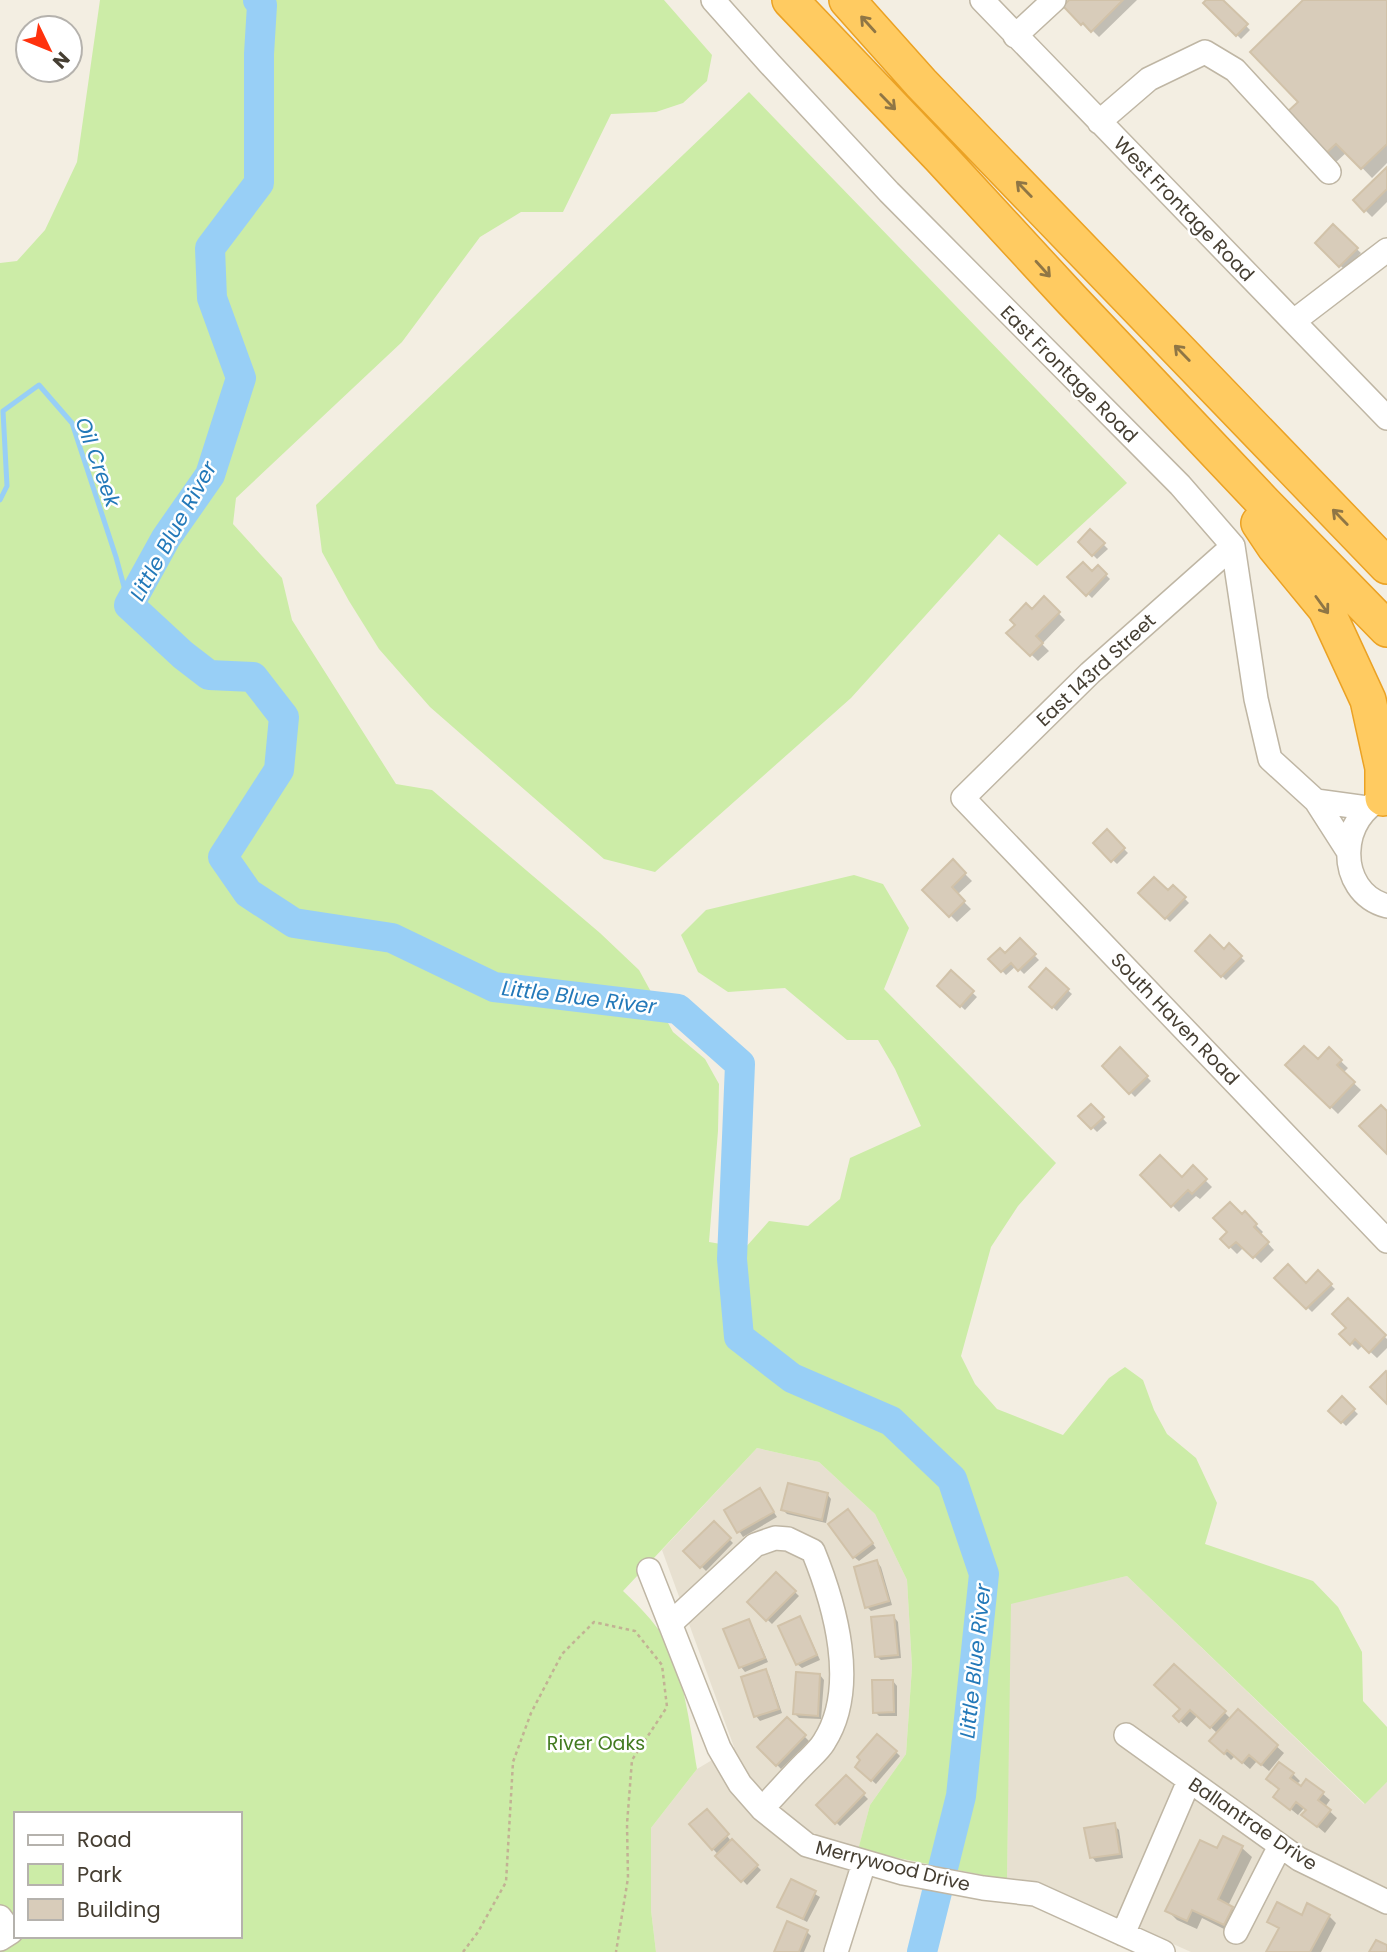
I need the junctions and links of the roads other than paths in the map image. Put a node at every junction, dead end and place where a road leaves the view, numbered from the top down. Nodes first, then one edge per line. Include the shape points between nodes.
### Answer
1 (713, 0) edge
2 (790, 0) edge
3 (847, 0) edge
4 (982, 0) edge
5 (1054, 0) edge
6 (1015, 36) junction
7 (1098, 122) junction
8 (1329, 172) dead end
9 (1387, 250) edge
10 (1294, 321) junction
11 (1387, 418) edge
12 (1196, 430) junction
13 (1233, 546) junction
14 (1387, 566) edge
15 (1387, 629) edge
16 (963, 798) joint
17 (1316, 801) junction
18 (1379, 801) edge
19 (1348, 851) junction
20 (1387, 906) edge
21 (1387, 1241) edge
22 (649, 1570) dead end
23 (670, 1624) junction
24 (1126, 1735) dead end
25 (1189, 1781) junction
26 (762, 1809) junction
27 (1280, 1846) junction
28 (864, 1863) junction
29 (1387, 1902) edge
30 (0, 1917) edge
31 (1237, 1932) dead end
32 (1123, 1934) junction
33 (0, 1938) edge
34 (836, 1952) edge
35 (1163, 1952) edge

1 - 13 street, East Frontage Road via 889,192 1180,485
2 -> 12 highway
14 -> 3 highway via 921,83
4 - 6 street, West Frontage Road
5 - 6 street
6 - 7 street, West Frontage Road
7 - 8 street via 1149,79 1205,52 1236,70
7 - 10 street, West Frontage Road
9 - 10 street
10 - 11 street, West Frontage Road
12 - 15 highway
12 -> 18 highway via 1275,547 1326,610 1368,700 1383,768
13 - 16 street, East 143rd Street via 1090,673
13 - 17 street via 1256,699 1270,759
16 - 21 street, South Haven Road
17 - 18 street
17 - 19 street
18 - 19 street via 1355,823
19 - 20 street via 1353,877 1365,893
22 - 23 street, Merrywood Drive
23 - 26 street, Merrywood Drive via 719,1748 740,1784
23 - 26 street via 755,1545 789,1539 813,1551 837,1627 839,1707 824,1742
24 - 25 street, Ballantrae Drive
25 - 27 street, Ballantrae Drive
25 - 32 street
26 - 28 street, Merrywood Drive via 807,1845
27 - 29 street, Ballantrae Drive
27 - 31 street
28 - 32 street, Merrywood Drive via 1035,1894
28 - 34 street
30 - 33 street via 12,1932
32 - 35 street, Merrywood Drive

